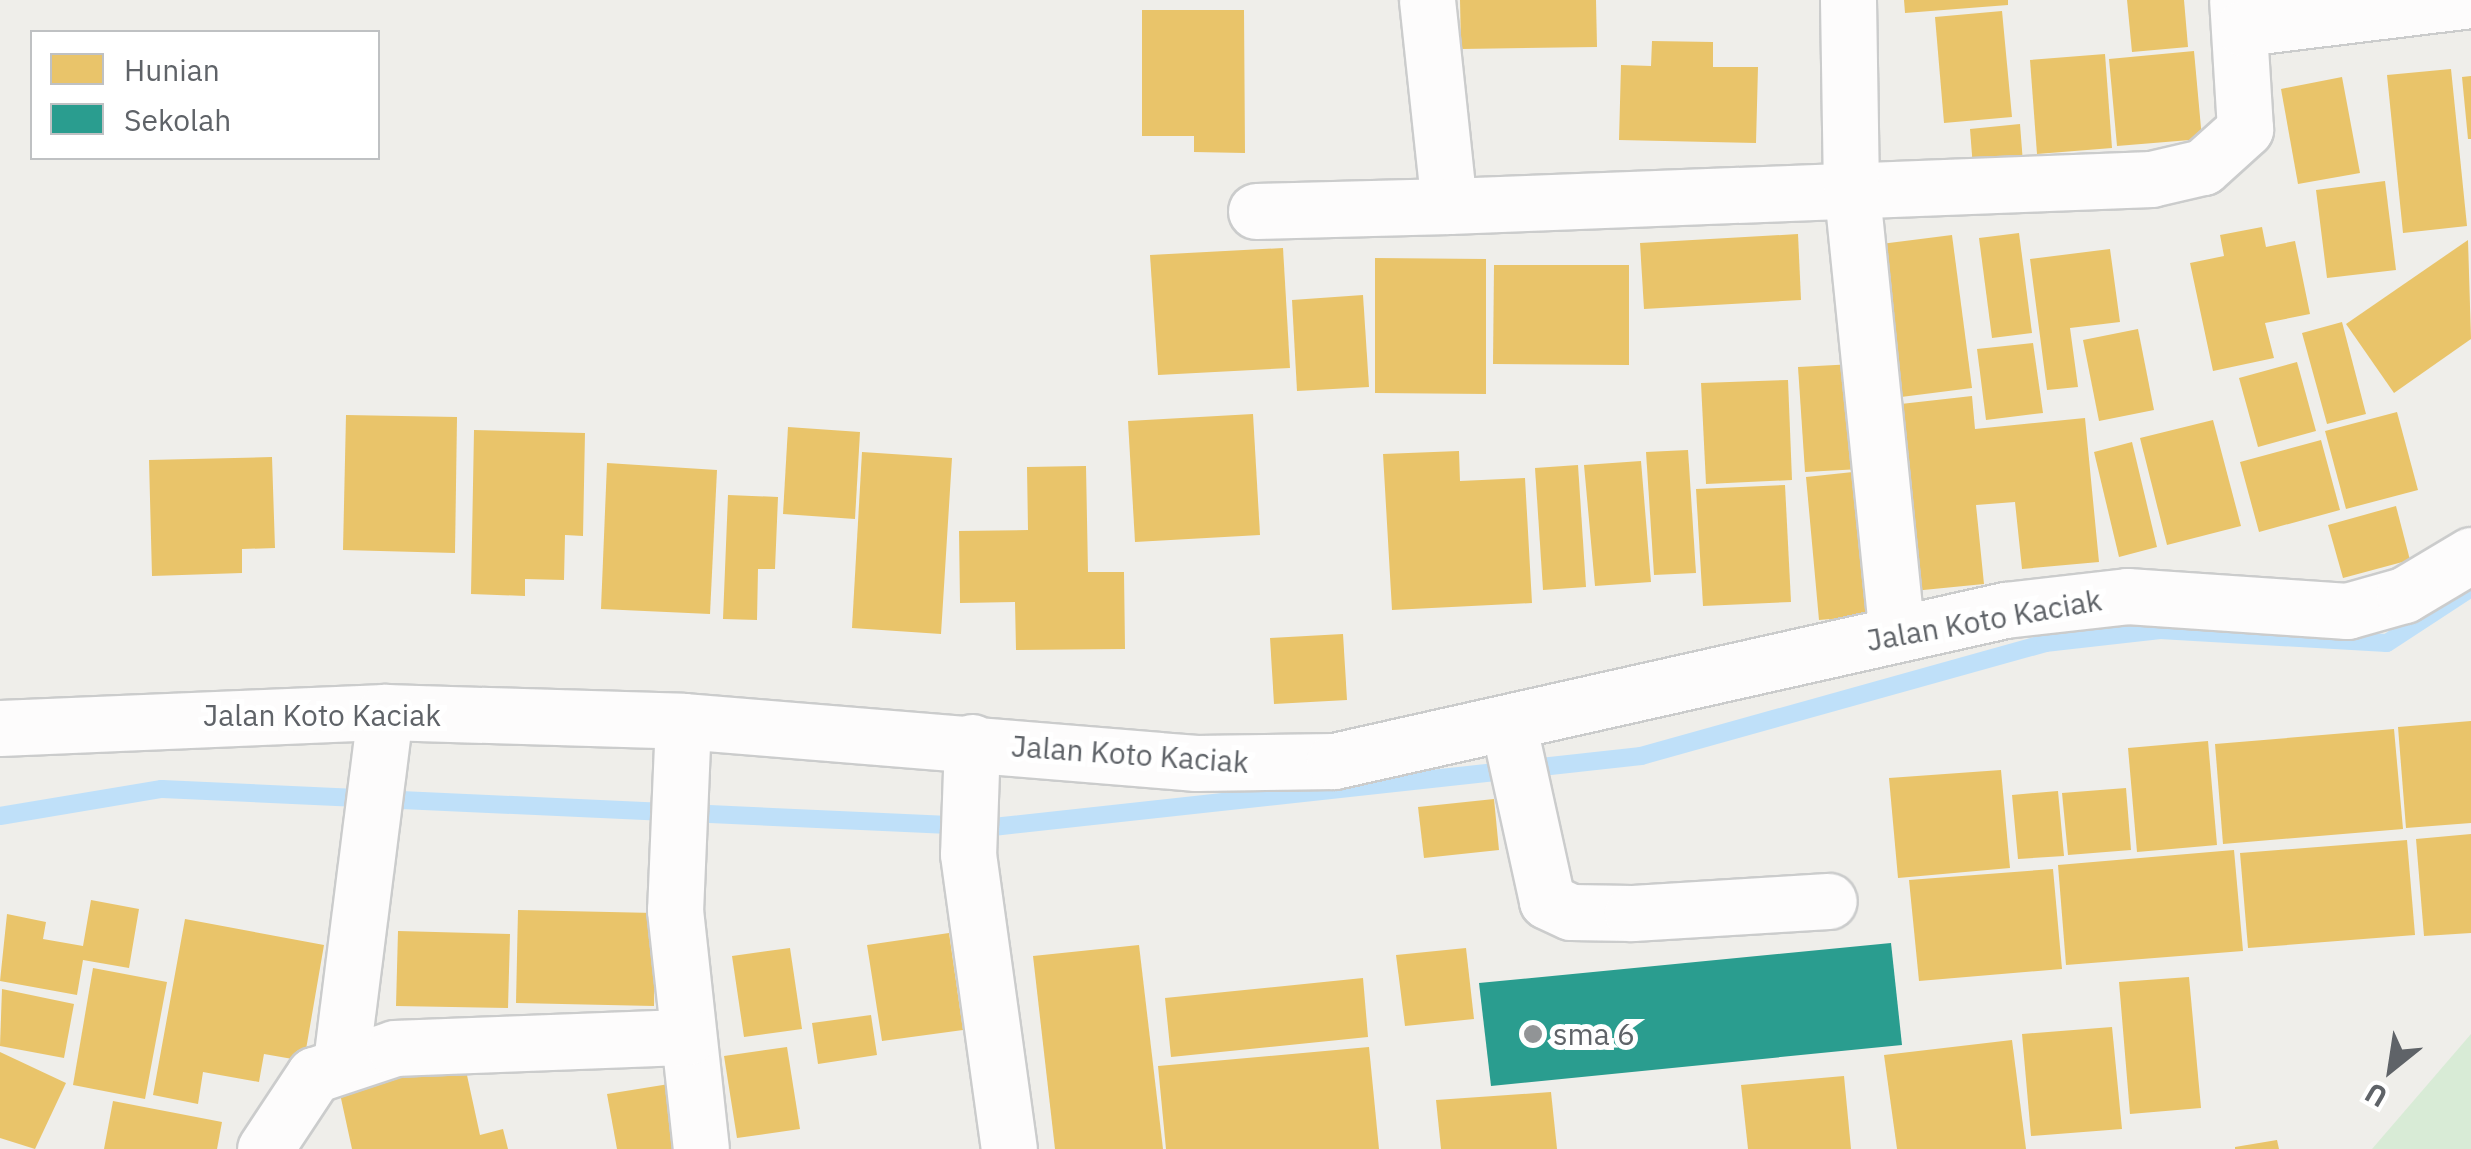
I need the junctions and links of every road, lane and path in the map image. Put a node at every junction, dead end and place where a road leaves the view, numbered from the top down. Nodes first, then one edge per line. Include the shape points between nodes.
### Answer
1 (1426, 0) edge
2 (1848, 0) edge
3 (2471, 0) edge
4 (2240, 14) edge
5 (1851, 184) junction
6 (1449, 206) junction
7 (1256, 212) dead end
8 (2471, 555) edge
9 (1896, 630) junction
10 (0, 728) edge
11 (384, 733) junction
12 (682, 736) junction
13 (972, 742) junction
14 (1512, 756) junction
15 (1829, 901) dead end
16 (688, 1038) junction
17 (341, 1062) junction
18 (265, 1149) edge
19 (702, 1149) edge
20 (1010, 1149) edge

1 - 6 street
2 - 5 street
3 - 4 street
4 - 5 street via 2245,129 2203,167 2151,179
5 - 6 street
5 - 9 street
6 - 7 street
8 - 9 street, Jalan Koto Kaciak via 2404,595 2347,611 2127,596
9 - 14 street, Jalan Koto Kaciak
10 - 11 street, Jalan Koto Kaciak
11 - 12 street, Jalan Koto Kaciak
11 - 17 street
12 - 13 street, Jalan Koto Kaciak
12 - 16 street via 675,910
13 - 14 street, Jalan Koto Kaciak via 1196,764
13 - 20 street via 968,854
14 - 15 street via 1536,882 1547,901 1571,912
16 - 17 street via 396,1048
16 - 19 street
17 - 18 street via 294,1092

